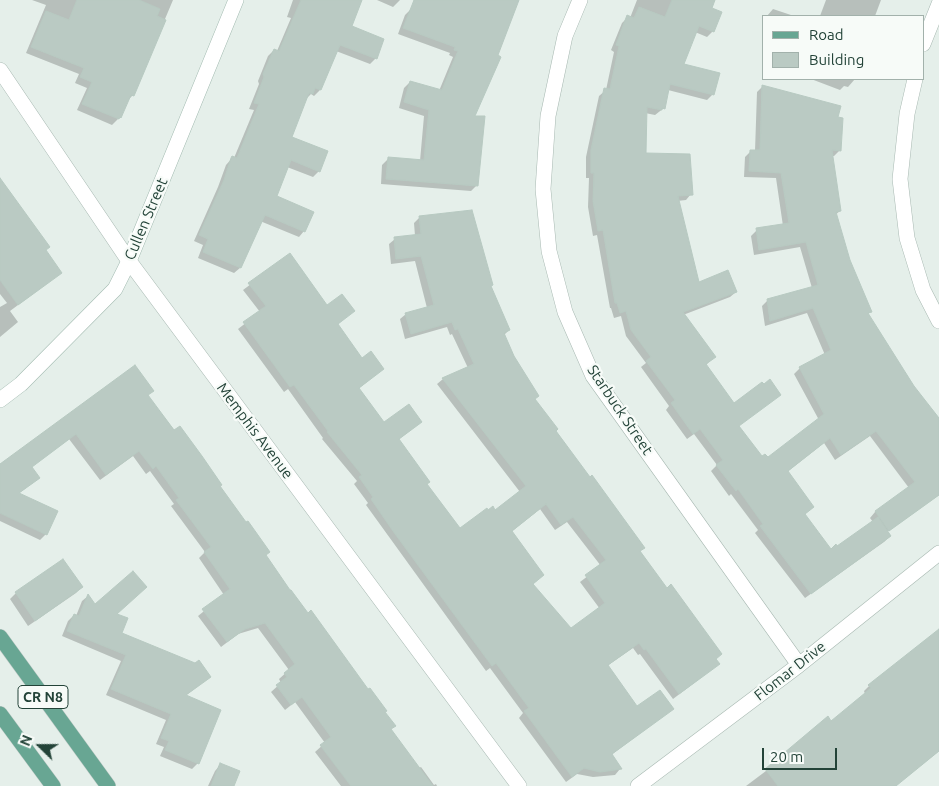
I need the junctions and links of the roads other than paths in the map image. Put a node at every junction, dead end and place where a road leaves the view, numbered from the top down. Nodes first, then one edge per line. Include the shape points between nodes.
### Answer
1 (236, 0) edge
2 (580, 0) edge
3 (939, 4) edge
4 (924, 42) edge
5 (0, 70) edge
6 (915, 80) edge
7 (129, 261) junction
8 (939, 321) edge
9 (0, 400) edge
10 (939, 553) edge
11 (0, 637) edge
12 (799, 665) junction
13 (0, 714) edge
14 (53, 786) edge
15 (108, 786) edge
16 (519, 786) edge
17 (638, 786) edge

1 - 7 street, Cullen Street
2 - 12 street, Starbuck Street via 565,36 548,116 543,189 549,251 565,312 594,376
3 - 4 street
5 - 7 street, Memphis Avenue
6 - 8 street via 900,179 907,238 923,290
7 - 9 street, Cullen Street via 116,289 21,384
7 - 16 street, Memphis Avenue
10 - 12 street, Flomar Drive
11 - 15 main road, CR N8
12 - 17 street, Flomar Drive
13 - 14 main road

